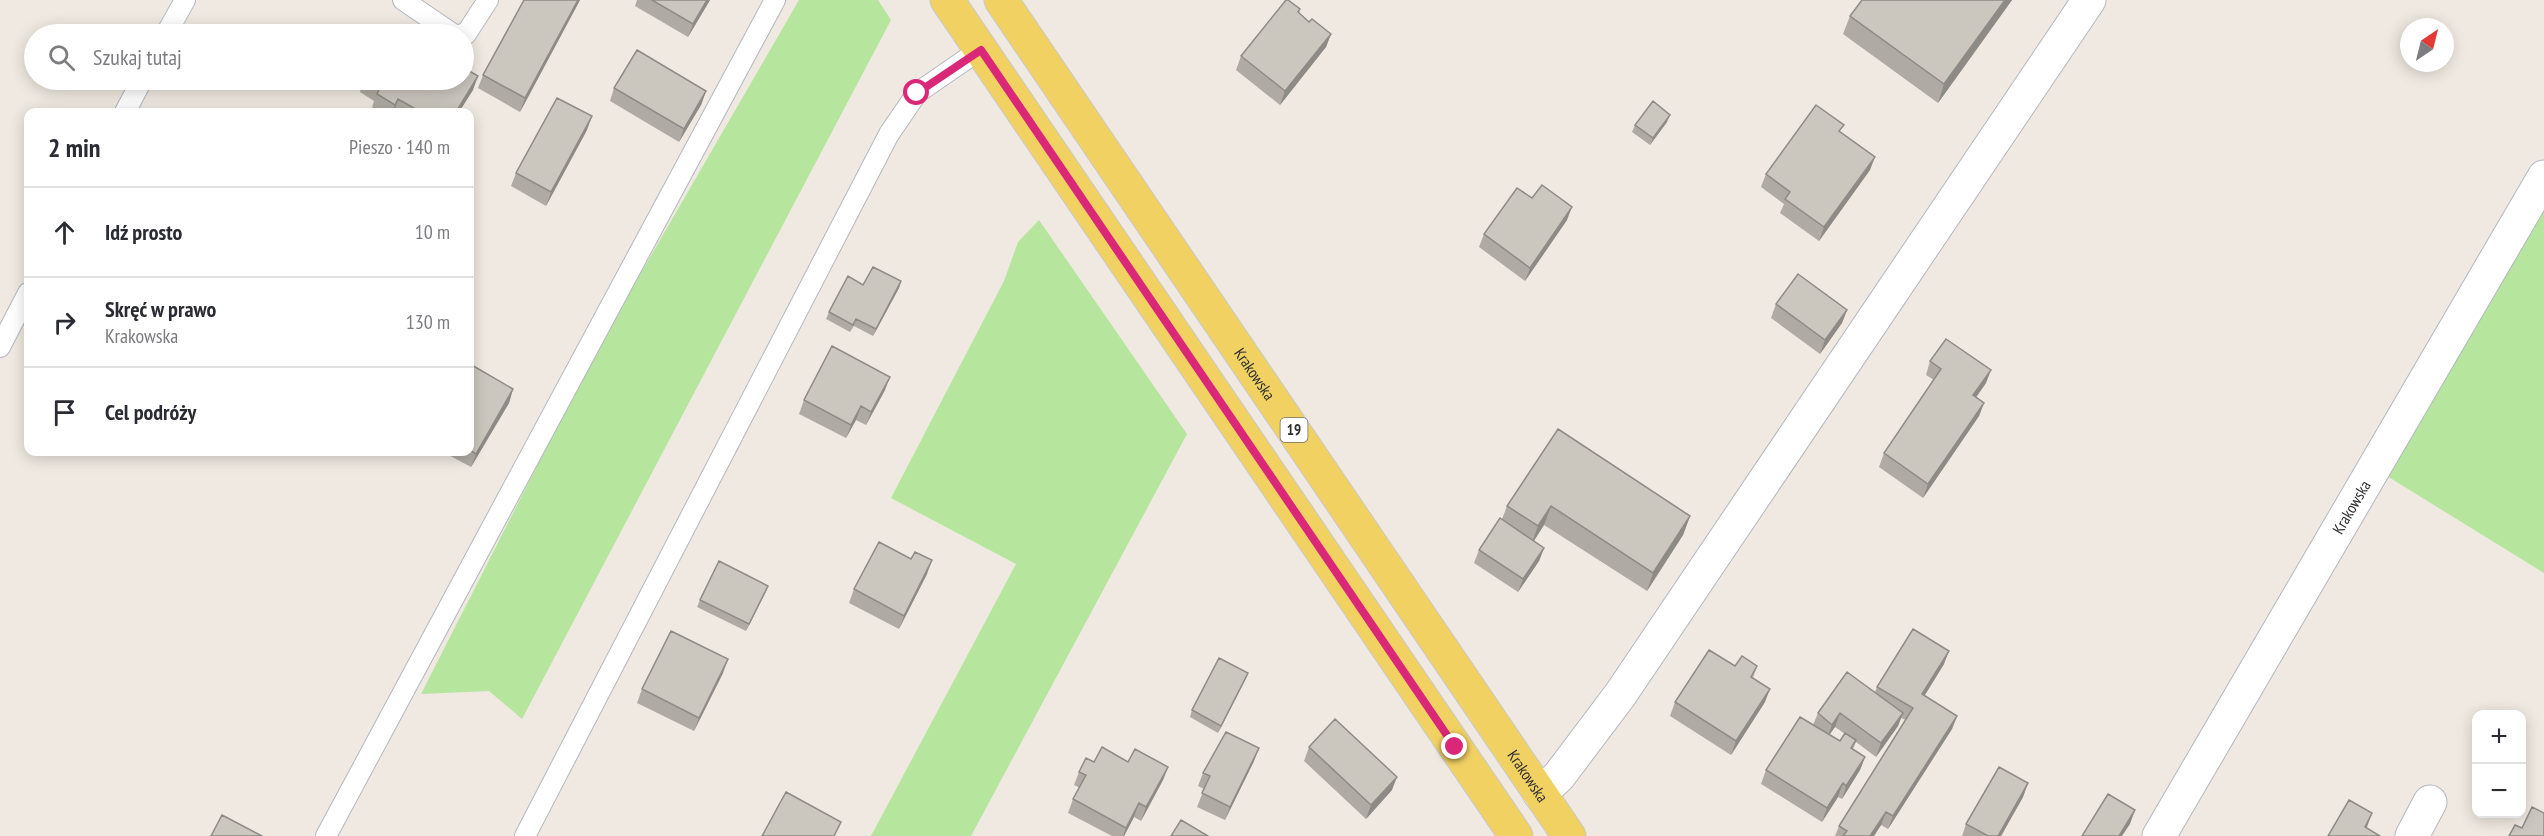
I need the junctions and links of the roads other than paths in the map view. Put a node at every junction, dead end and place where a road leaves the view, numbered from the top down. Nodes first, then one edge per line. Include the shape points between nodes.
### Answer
1 (185, 0) edge
2 (403, 0) edge
3 (488, 0) edge
4 (775, 0) edge
5 (947, 0) edge
6 (1001, 0) edge
7 (2089, 0) edge
8 (172, 24) edge
9 (438, 24) edge
10 (472, 24) edge
11 (981, 50) junction
12 (137, 90) edge
13 (127, 108) edge
14 (2544, 177) edge
15 (24, 301) edge
16 (0, 347) edge
17 (1540, 794) junction
18 (2430, 802) dead end
19 (326, 836) edge
20 (525, 836) edge
21 (1516, 836) edge
22 (1569, 836) edge
23 (2159, 836) edge
24 (2412, 836) edge

1 - 8 lane
2 - 9 lane
3 - 10 lane
4 - 19 lane
5 - 11 main road
6 - 17 main road, Krakowska / 19
7 - 17 street via 1620,695 1559,776
11 - 20 lane via 917,93 889,134
11 - 21 main road
12 - 13 lane
14 - 23 street, Krakowska
15 - 16 lane
17 - 22 main road, Krakowska / 19
18 - 24 street

